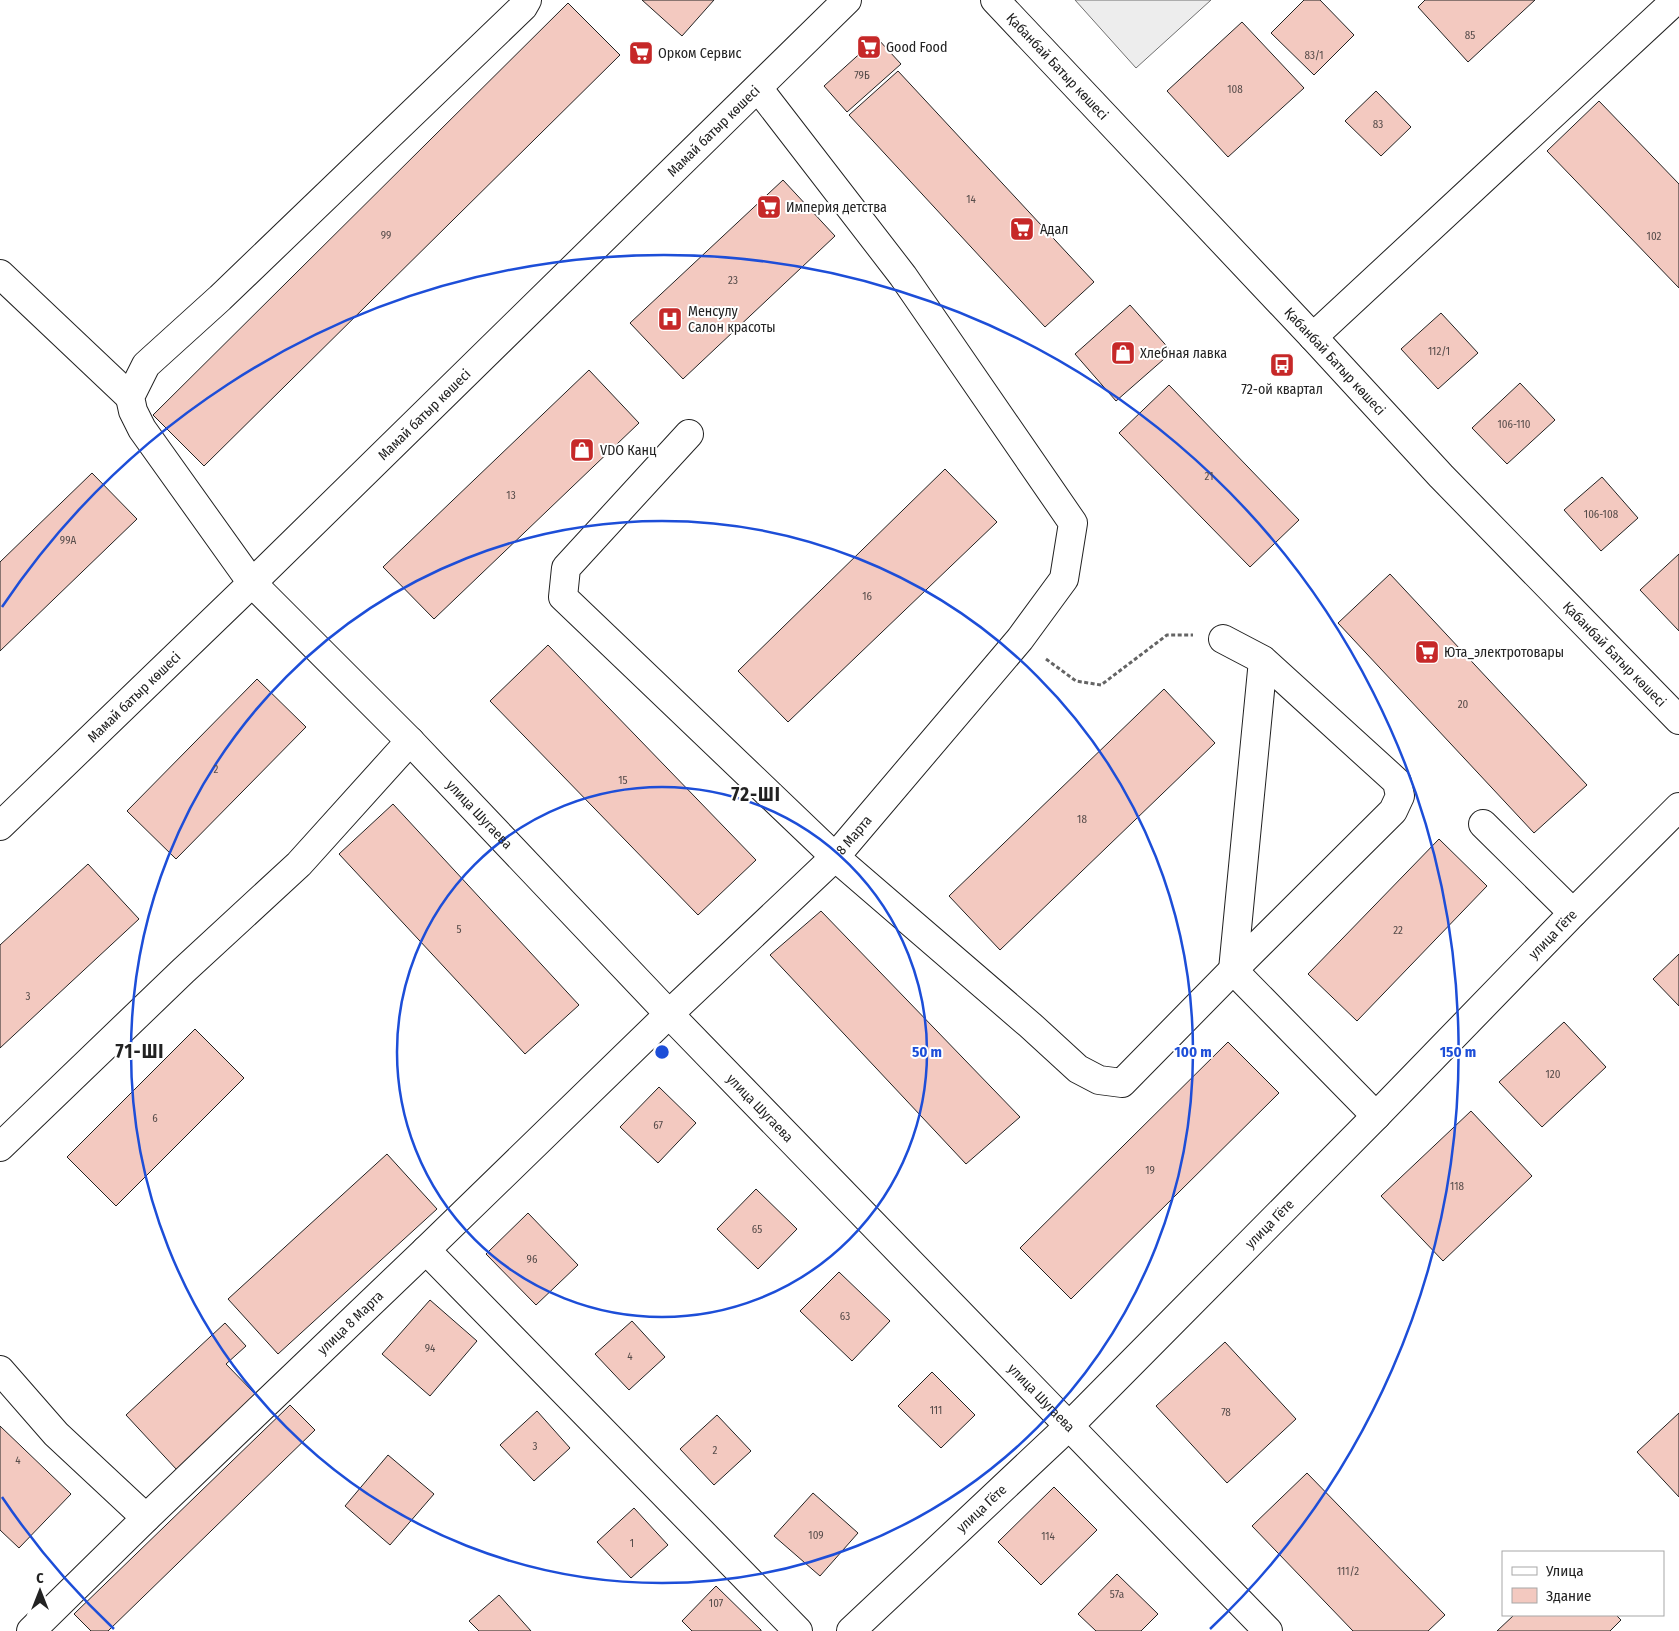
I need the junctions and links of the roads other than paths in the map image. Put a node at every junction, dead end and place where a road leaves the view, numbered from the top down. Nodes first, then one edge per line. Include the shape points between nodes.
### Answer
1 (528, 0) edge
2 (847, 0) edge
3 (995, 0) edge
4 (1676, 0) edge
5 (758, 88) junction
6 (0, 274) edge
7 (1313, 338) junction
8 (130, 396) junction
9 (689, 434) dead end
10 (252, 582) junction
11 (1223, 639) road end
12 (1263, 660) junction
13 (1679, 720) edge
14 (410, 741) junction
15 (1679, 807) edge
16 (1483, 824) dead end
17 (0, 826) edge
18 (835, 857) junction
19 (1573, 913) junction
20 (1233, 970) junction
21 (669, 1014) junction
22 (1376, 1116) junction
23 (0, 1147) edge
24 (426, 1250) junction
25 (0, 1370) edge
26 (1069, 1426) junction
27 (146, 1518) junction
28 (31, 1631) edge
29 (798, 1631) edge
30 (851, 1631) edge
31 (1268, 1631) edge

1 - 8 street via 228,291 146,365
2 - 5 street, Мамай батыр көшесі
3 - 7 street, Қабанбай Батыр көшесі
4 - 7 street
5 - 10 street, Мамай батыр көшесі
5 - 18 street, 8 Марта via 903,276 1073,523 1064,579 1020,639
6 - 8 street
7 - 13 street, Қабанбай Батыр көшесі via 1441,476
8 - 10 street, улица Шугаева via 142,429
9 - 18 street via 566,568 563,597
10 - 14 street, улица Шугаева
10 - 17 street, Мамай батыр көшесі
11 - 12 street
12 - 20 street
12 - 20 street via 1397,782 1400,796 1393,811
14 - 21 street, улица Шугаева
14 - 23 street via 299,864
15 - 19 street, улица Гёте
16 - 19 street
18 - 20 street via 1078,1069 1100,1080 1122,1083
18 - 21 street, 8 Марта
19 - 22 street, улица Гёте
20 - 22 street
21 - 24 street, улица 8 Марта
21 - 26 street, улица Шугаева
22 - 26 street, улица Гёте
24 - 27 street, улица 8 Марта
24 - 29 street
25 - 27 street via 56,1434
26 - 30 street, улица Гёте
26 - 31 street, улица Шугаева
27 - 28 street, улица 8 Марта

